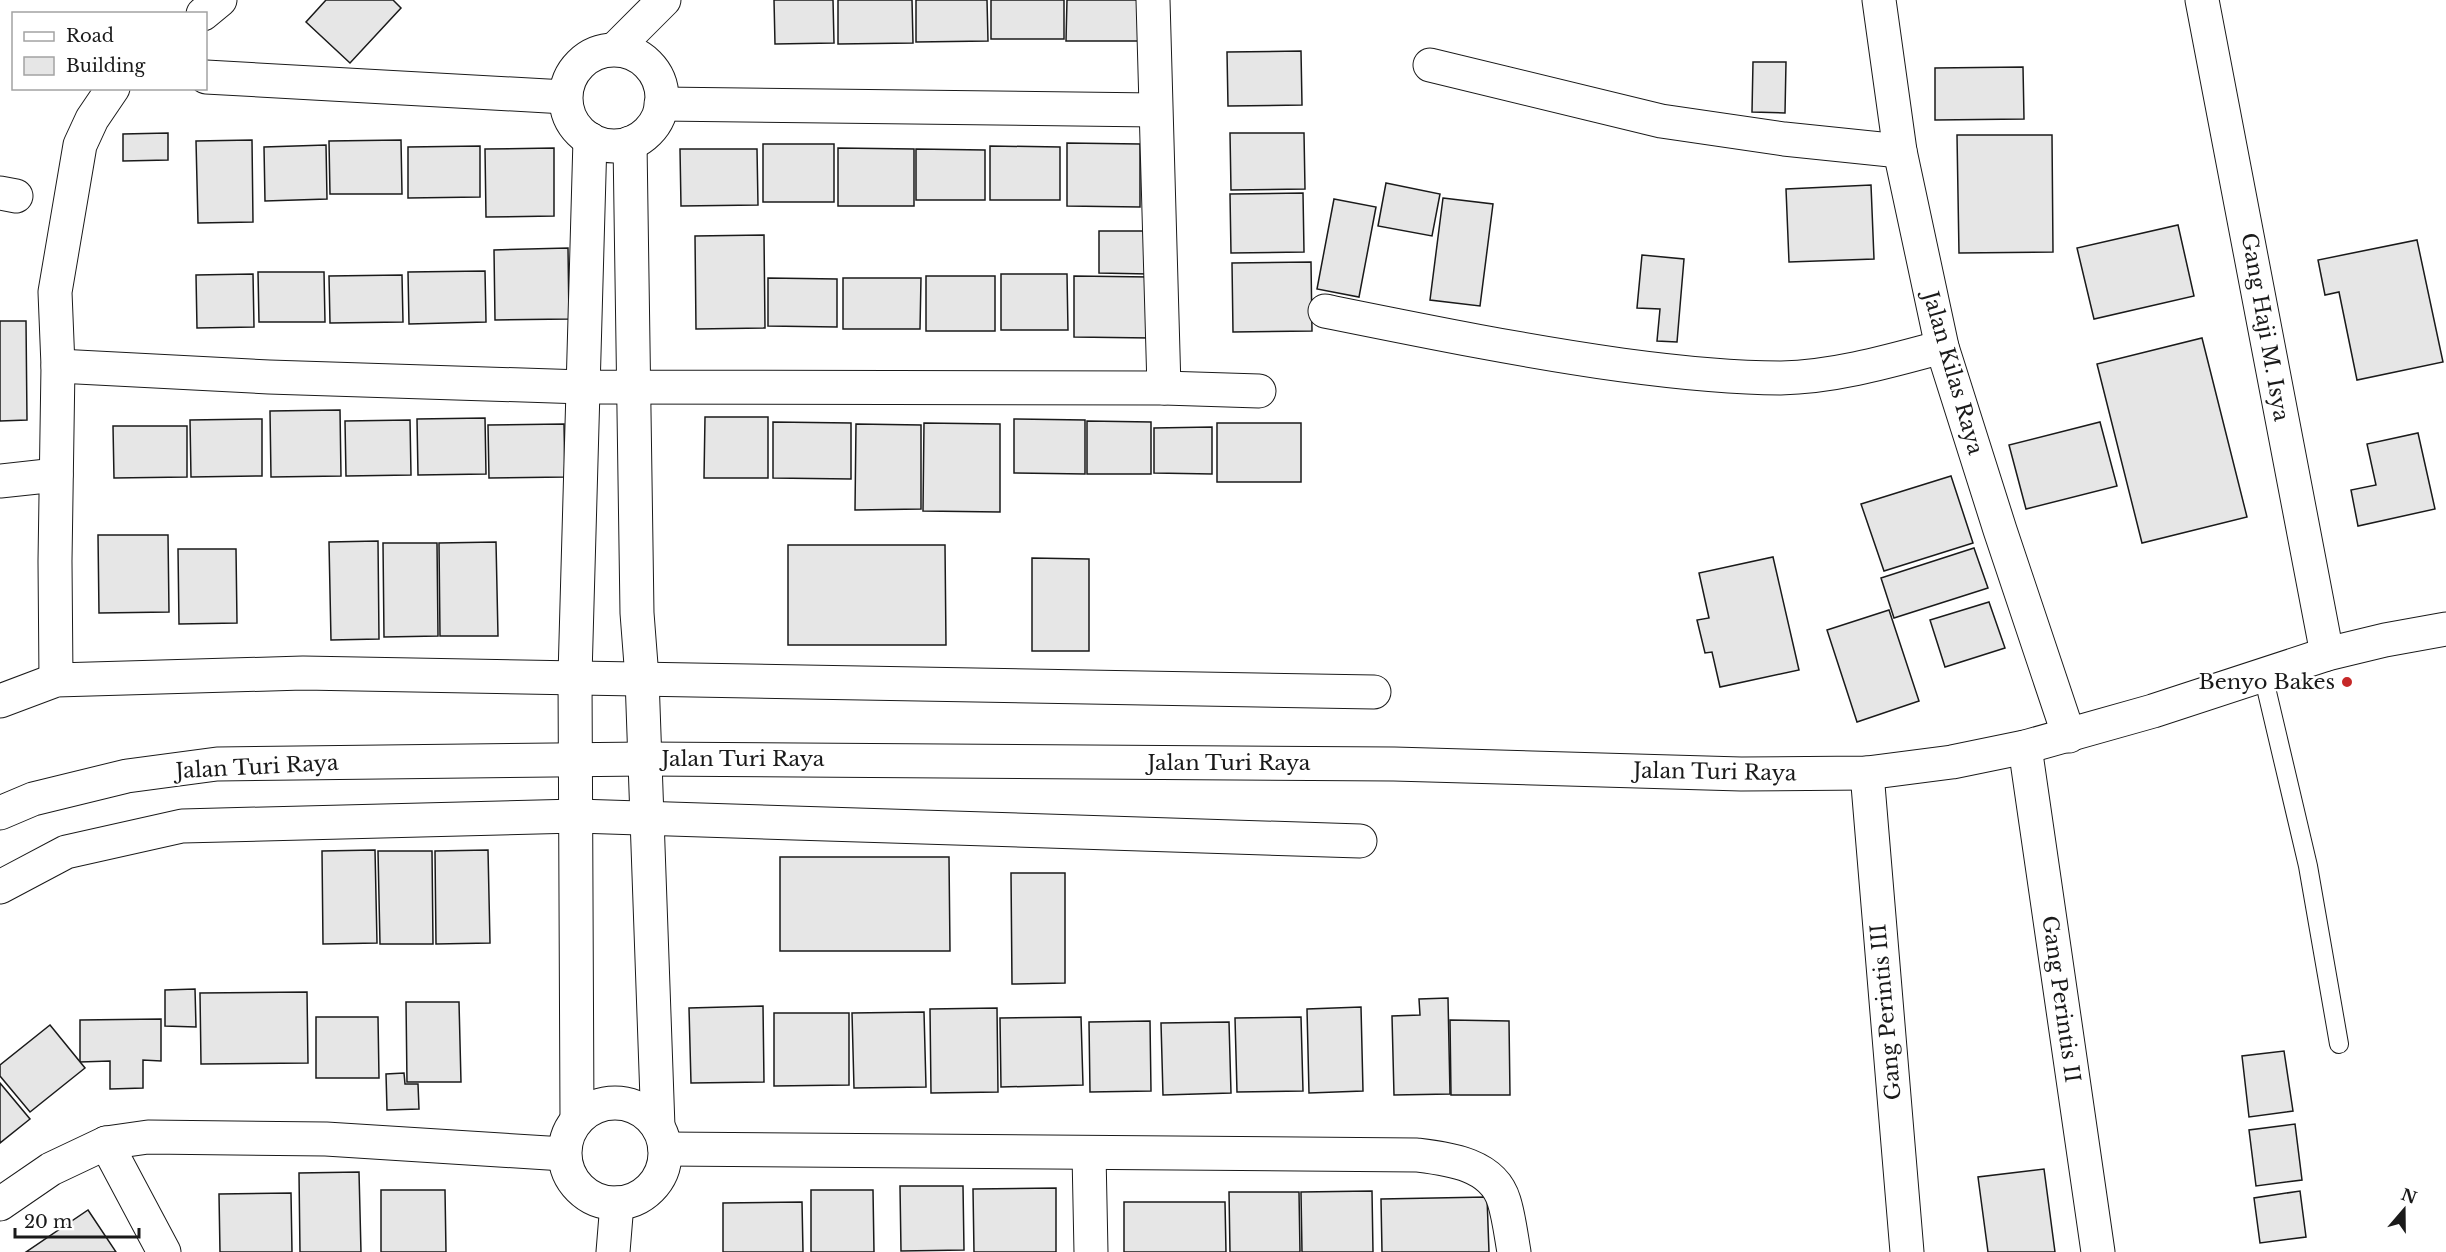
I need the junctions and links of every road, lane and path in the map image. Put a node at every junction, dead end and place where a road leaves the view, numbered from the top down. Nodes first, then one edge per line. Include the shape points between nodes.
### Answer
1 (220, 0) edge
2 (664, 0) edge
3 (1153, 0) edge
4 (1879, 0) edge
5 (2202, 0) edge
6 (205, 12) edge
7 (615, 49) junction
8 (1430, 65) dead end
9 (207, 77) edge
10 (112, 90) edge
11 (565, 96) junction
12 (662, 104) junction
13 (1155, 110) junction
14 (590, 139) junction
15 (630, 143) junction
16 (1900, 152) junction
17 (1325, 311) dead end
18 (1942, 347) junction
19 (58, 366) junction
20 (583, 387) junction
21 (634, 387) junction
22 (1164, 388) junction
23 (1259, 391) dead end
24 (56, 475) junction
25 (0, 481) edge
26 (2446, 629) edge
27 (2327, 654) junction
28 (2263, 675) junction
29 (575, 676) junction
30 (642, 678) junction
31 (56, 680) junction
32 (1374, 692) dead end
33 (0, 701) edge
34 (2068, 736) junction
35 (2025, 747) junction
36 (644, 759) junction
37 (577, 760) junction
38 (1867, 773) junction
39 (0, 813) edge
40 (577, 816) junction
41 (646, 817) junction
42 (1359, 841) dead end
43 (0, 887) edge
44 (2339, 1044) dead end
45 (577, 1119) junction
46 (662, 1138) junction
47 (106, 1143) junction
48 (564, 1154) junction
49 (1089, 1154) junction
50 (617, 1203) junction
51 (0, 1204) edge
52 (164, 1252) edge
53 (613, 1252) edge
54 (1091, 1252) edge
55 (1514, 1252) edge
56 (1907, 1252) edge
57 (2098, 1252) edge

1 - 6 street
2 - 7 street
3 - 13 street
4 - 16 street, Jalan Kilas Raya
5 - 27 street, Gang Haji M. Isya
7 - 11 street via 600,51 575,68
7 - 12 street via 645,61 661,88
8 - 16 street via 1661,121
9 - 11 street
10 - 19 street via 80,145 72,183 55,292
11 - 14 street via 568,114
12 - 13 street
12 - 15 street via 651,128
13 - 22 street
14 - 15 street via 616,146
14 - 20 street
15 - 21 street
16 - 18 street, Jalan Kilas Raya
17 - 18 street via 1543,354 1682,373 1781,378 1826,374
18 - 34 street, Jalan Kilas Raya
19 - 20 street
19 - 24 street
20 - 21 street
20 - 29 street
21 - 22 street
21 - 30 street via 637,613
22 - 23 street
24 - 25 street
24 - 31 street
26 - 27 street, Jalan Turi Raya
27 - 28 street, Jalan Turi Raya
28 - 34 street, Jalan Turi Raya
28 - 44 lane via 2308,866
29 - 30 street
29 - 31 street via 303,673
29 - 37 street
30 - 32 street
30 - 36 street
31 - 33 street
34 - 35 street, Jalan Turi Raya
35 - 38 street, Jalan Turi Raya
35 - 57 street, Gang Perintis II
36 - 37 street, Jalan Turi Raya
36 - 38 street, Jalan Turi Raya via 1394,764 1741,774
36 - 41 street
37 - 39 street, Jalan Turi Raya via 217,764 127,776 33,799
37 - 40 street
38 - 56 street, Gang Perintis III
40 - 41 street
40 - 43 street via 182,826 66,852
40 - 45 street
41 - 42 street
41 - 46 street
45 - 46 street via 592,1107 629,1104 646,1113
45 - 48 street via 567,1136
46 - 49 street
46 - 50 street via 665,1162 661,1175 643,1195
47 - 48 street via 148,1137 326,1139
47 - 51 street via 51,1168
47 - 52 street
48 - 50 street via 567,1170 581,1189 601,1201
49 - 54 street
49 - 55 street via 1417,1155 1454,1160 1479,1170 1504,1198
50 - 53 street

